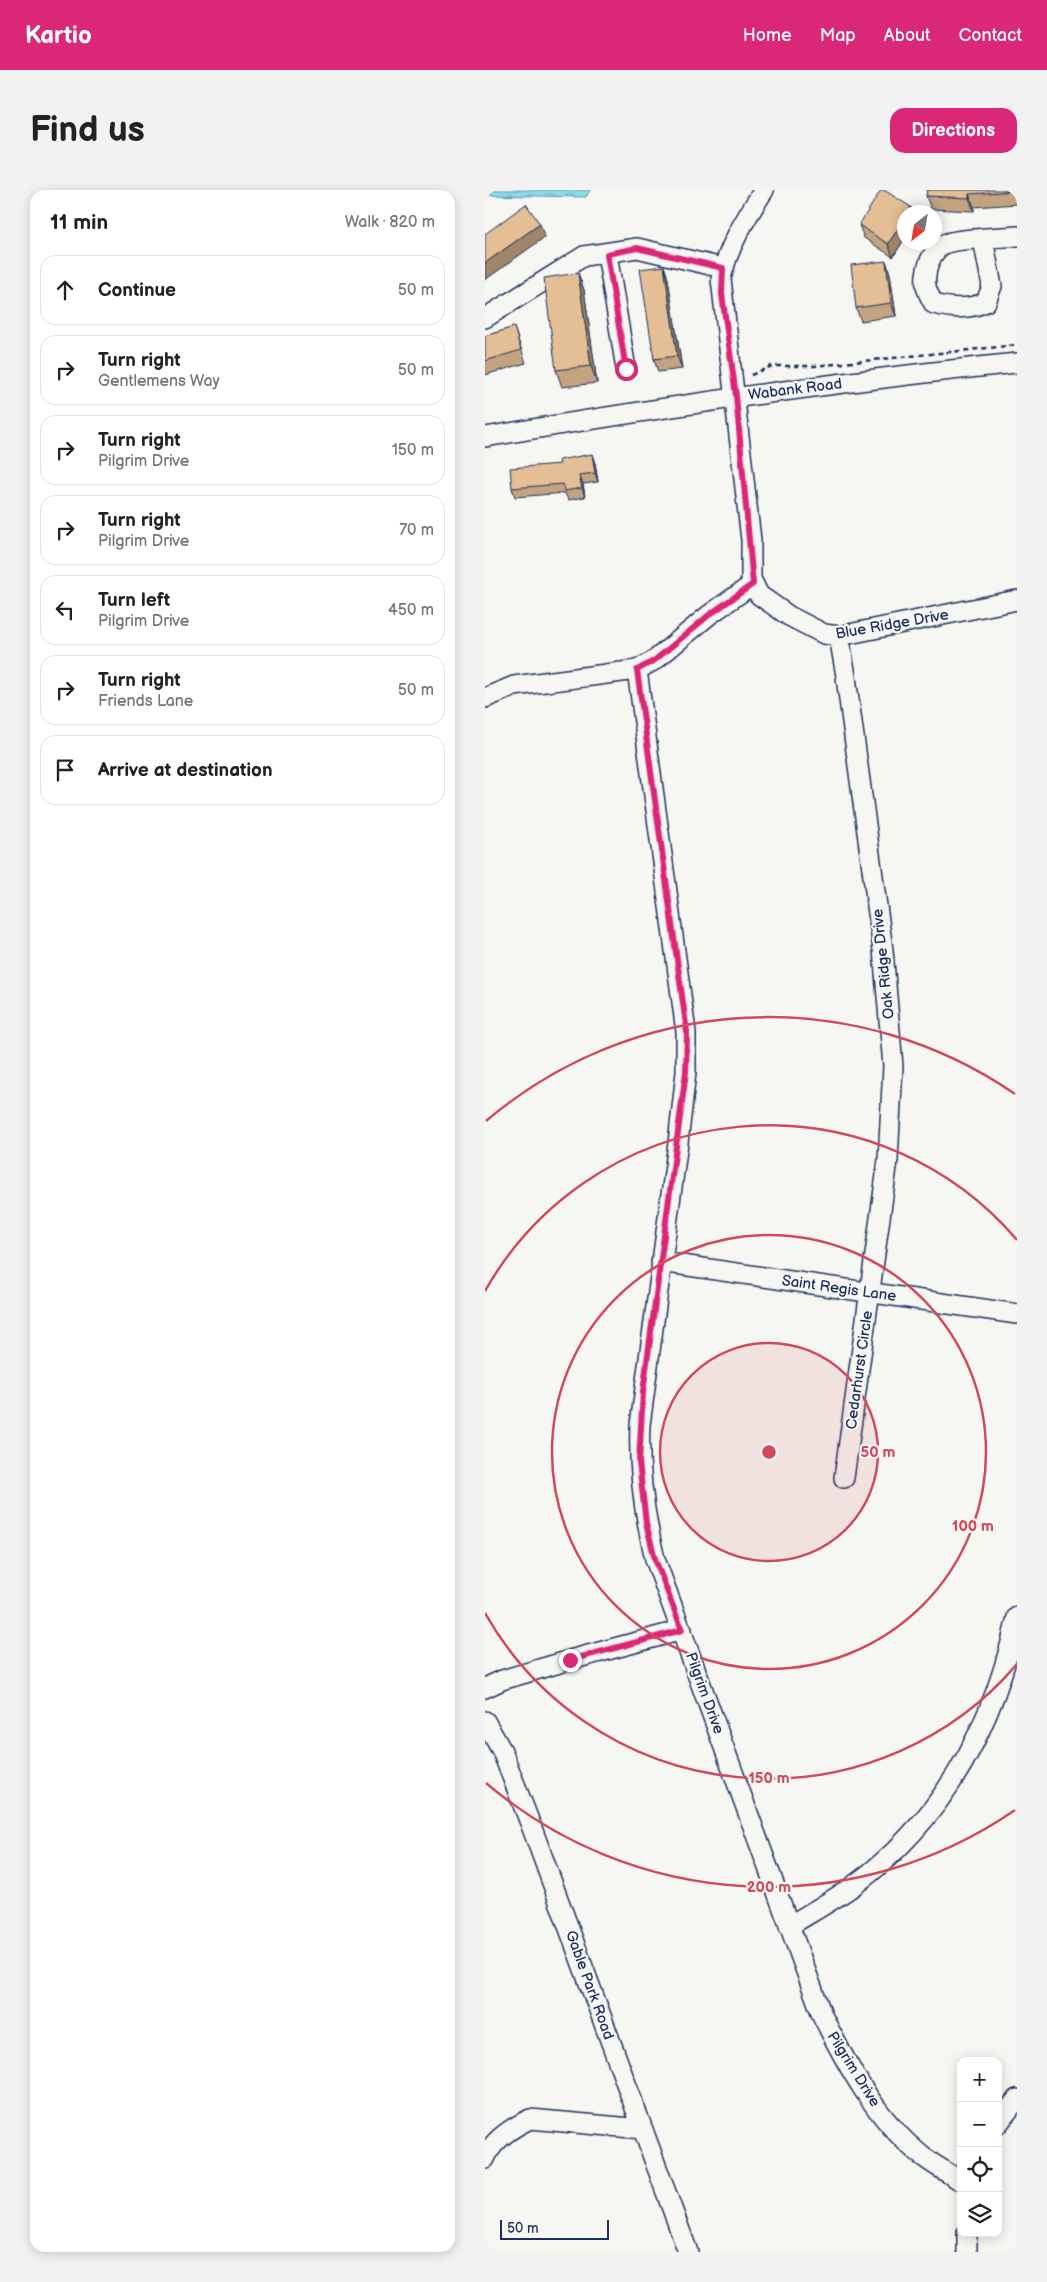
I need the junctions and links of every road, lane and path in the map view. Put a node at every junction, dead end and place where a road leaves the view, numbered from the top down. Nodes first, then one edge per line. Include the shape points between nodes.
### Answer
1 (764, 190) edge
2 (1017, 236) edge
3 (983, 239) dead end
4 (607, 254) junction
5 (723, 268) junction
6 (485, 318) edge
7 (1017, 345) edge
8 (1017, 363) edge
9 (626, 369) dead end
10 (751, 374) dead end
11 (736, 396) junction
12 (485, 437) edge
13 (753, 584) junction
14 (1017, 600) edge
15 (839, 636) junction
16 (637, 670) junction
17 (485, 698) edge
18 (661, 1262) junction
19 (870, 1293) junction
20 (1017, 1314) edge
21 (844, 1478) dead end
22 (1017, 1617) edge
23 (682, 1630) junction
24 (485, 1688) edge
25 (485, 1721) edge
26 (789, 1926) junction
27 (1017, 2100) edge
28 (1002, 2119) edge
29 (643, 2129) junction
30 (485, 2159) edge
31 (957, 2178) edge
32 (967, 2237) edge
33 (688, 2252) edge
34 (967, 2252) edge

1 - 5 street via 743,223
2 - 3 street
4 - 5 street via 637,248
4 - 6 street via 585,256
4 - 9 street
5 - 11 street via 722,294
7 - 10 path via 815,366 771,366
8 - 11 street, Wabank Road
11 - 12 street, Wabank Road
11 - 13 street
13 - 15 street, Blue Ridge Drive via 759,595 789,616 824,634
13 - 16 street via 655,660
14 - 15 street, Blue Ridge Drive
15 - 19 street, Oak Ridge Drive via 883,950 893,1066 888,1160
16 - 17 street via 514,686
16 - 18 street, Pilgrim Drive via 687,1032 686,1072
18 - 19 street, Saint Regis Lane
18 - 23 street, Pilgrim Drive via 643,1392 639,1462 646,1523
19 - 20 street, Saint Regis Lane
19 - 21 street, Cedarhurst Circle
22 - 26 street via 989,1714 939,1800 911,1833 853,1886
23 - 24 street via 502,1680
23 - 26 street, Pilgrim Drive
25 - 29 street, Gable Park Road via 502,1752 532,1828
26 - 31 street, Pilgrim Drive via 822,2015 859,2081 896,2131 922,2156
27 - 28 street
29 - 30 street via 531,2119 514,2126
29 - 33 street, Gable Park Road
32 - 34 street

